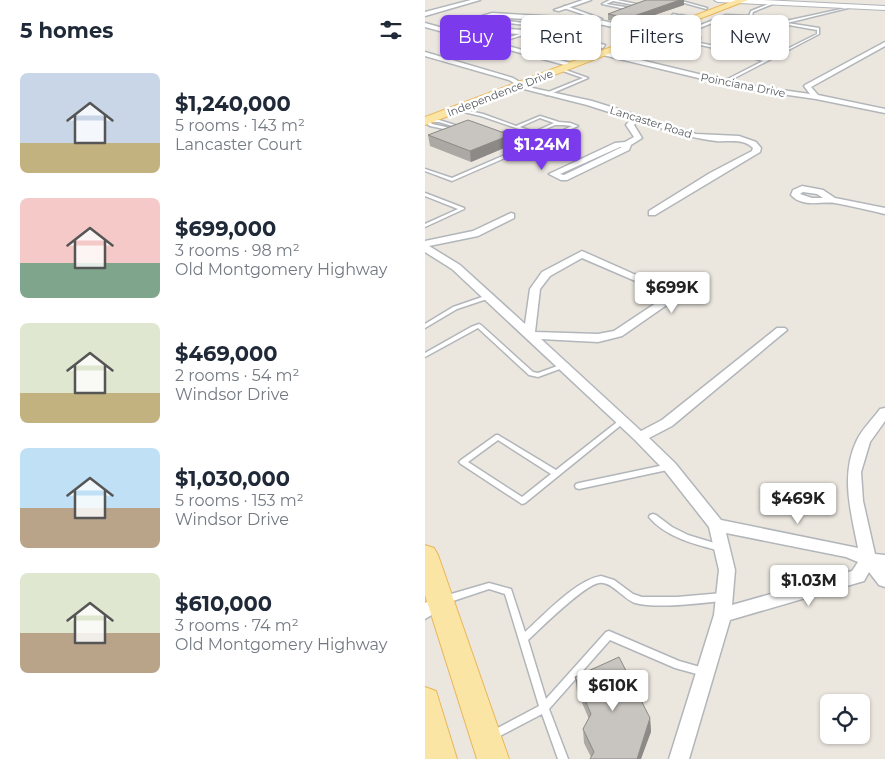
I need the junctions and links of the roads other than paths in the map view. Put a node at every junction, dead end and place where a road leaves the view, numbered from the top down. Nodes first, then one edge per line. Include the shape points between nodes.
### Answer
1 (477, 0) edge
2 (588, 0) edge
3 (612, 0) edge
4 (675, 0) edge
5 (718, 0) edge
6 (726, 0) edge
7 (757, 0) edge
8 (602, 1) dead end
9 (742, 1) edge
10 (607, 2) junction
11 (647, 2) edge
12 (775, 2) edge
13 (641, 5) junction
14 (847, 6) junction
15 (565, 7) junction
16 (706, 8) junction
17 (885, 8) edge
18 (630, 9) junction
19 (557, 10) dead end
20 (425, 13) edge
21 (616, 13) edge
22 (681, 15) edge
23 (751, 15) edge
24 (609, 16) edge
25 (701, 16) edge
26 (511, 17) edge
27 (603, 21) junction
28 (789, 21) edge
29 (611, 24) edge
30 (789, 24) edge
31 (425, 25) edge
32 (440, 29) edge
33 (701, 44) edge
34 (885, 44) edge
35 (611, 46) edge
36 (511, 48) edge
37 (602, 49) junction
38 (789, 49) edge
39 (521, 51) edge
40 (425, 54) edge
41 (544, 60) edge
42 (765, 61) joint
43 (559, 66) junction
44 (515, 82) junction
45 (723, 82) junction
46 (807, 86) junction
47 (771, 91) junction
48 (547, 94) junction
49 (816, 97) junction
50 (456, 109) junction
51 (885, 111) edge
52 (637, 118) junction
53 (425, 119) edge
54 (463, 123) edge
55 (557, 123) junction
56 (456, 126) junction
57 (516, 127) junction
58 (449, 129) junction
59 (495, 130) edge
60 (441, 133) edge
61 (534, 133) junction
62 (627, 144) junction
63 (591, 157) junction
64 (601, 160) junction
65 (425, 170) edge
66 (425, 194) edge
67 (832, 200) dead end
68 (885, 211) edge
69 (653, 214) dead end
70 (511, 216) dead end
71 (425, 226) edge
72 (426, 249) edge
73 (488, 297) junction
74 (425, 326) edge
75 (781, 330) dead end
76 (529, 335) junction
77 (425, 355) edge
78 (563, 366) junction
79 (885, 412) edge
80 (623, 421) junction
81 (640, 437) junction
82 (671, 467) junction
83 (557, 474) junction
84 (579, 486) dead end
85 (653, 518) dead end
86 (716, 525) junction
87 (722, 549) junction
88 (425, 555) edge
89 (868, 560) junction
90 (885, 561) edge
91 (885, 580) edge
92 (725, 597) junction
93 (433, 607) edge
94 (723, 615) junction
95 (523, 639) junction
96 (705, 673) junction
97 (425, 701) edge
98 (544, 708) junction
99 (490, 749) edge
100 (441, 759) edge
101 (563, 759) edge
102 (679, 759) edge

1 - 20 street
2 - 15 street
3 - 10 lane
3 - 13 lane
4 - 16 lane
5 - 6 main road
6 - 9 main road
6 - 16 main road, Independence Drive
7 - 12 main road
8 - 10 lane
9 - 12 main road
9 - 25 main road, Independence Drive
10 - 18 lane via 603,4
11 - 13 street
12 - 14 main road
12 - 23 lane
13 - 18 street
14 - 17 main road
14 - 28 lane
15 - 19 street
15 - 27 lane
16 - 22 main road, Independence Drive
18 - 21 street
24 - 27 street
26 - 27 street
27 - 29 street
30 - 38 lane via 818,30 818,34
31 - 32 street
33 - 42 lane
34 - 46 street
35 - 37 main road, Independence Drive
36 - 39 street
37 - 43 main road, Independence Drive via 578,54
37 - 43 main road, Independence Drive via 572,66
37 - 45 street, Poinciana Drive
40 - 44 street, Lancaster Road
41 - 43 street
42 - 45 lane
43 - 44 main road, Independence Drive
43 - 48 lane via 586,77
44 - 48 street, Lancaster Road
44 - 50 main road, Independence Drive
44 - 53 main road, Independence Drive
45 - 47 street, Poinciana Drive
46 - 47 street
46 - 49 street
47 - 49 street, Poinciana Drive
48 - 52 street, Lancaster Road
49 - 51 street, Poinciana Drive
50 - 53 main road, Independence Drive
50 - 57 lane
52 - 62 street via 630,125 639,138
52 - 69 street, Lancaster Road via 695,136 745,140 757,148 756,152
53 - 56 lane
53 - 58 lane via 431,125
54 - 56 lane
55 - 57 lane via 540,117
55 - 61 lane
55 - 61 lane via 576,126 548,138
56 - 58 lane
57 - 61 lane
58 - 60 lane
59 - 65 lane via 530,143 530,146 453,180
62 - 63 street
62 - 64 street via 626,148
63 - 64 street
63 - 64 street via 553,174 563,178
66 - 71 lane via 462,208
67 - 68 street
70 - 72 street via 475,234
72 - 73 street via 456,267
73 - 74 lane via 455,308
73 - 76 street
75 - 81 street via 667,423
76 - 76 street via 598,338 618,334 676,295 582,254 546,274 535,289
76 - 78 street
77 - 78 lane via 479,326 531,374 538,375
78 - 80 street
79 - 89 street via 863,441 854,472 856,501
80 - 81 street
80 - 83 lane
81 - 82 street
82 - 84 lane
82 - 86 street
83 - 83 lane via 498,436 463,462 522,502
85 - 87 lane via 690,540
86 - 87 street
86 - 89 street via 849,551
87 - 92 street via 727,570
88 - 93 main road
89 - 90 street
89 - 91 street
89 - 94 street via 858,576
92 - 94 street
92 - 95 lane via 636,600 601,578 582,588
93 - 95 lane via 489,586 508,591
93 - 99 main road
94 - 96 street
95 - 98 lane
96 - 98 lane via 609,635
96 - 102 street
97 - 100 main road
98 - 99 lane
98 - 101 lane

